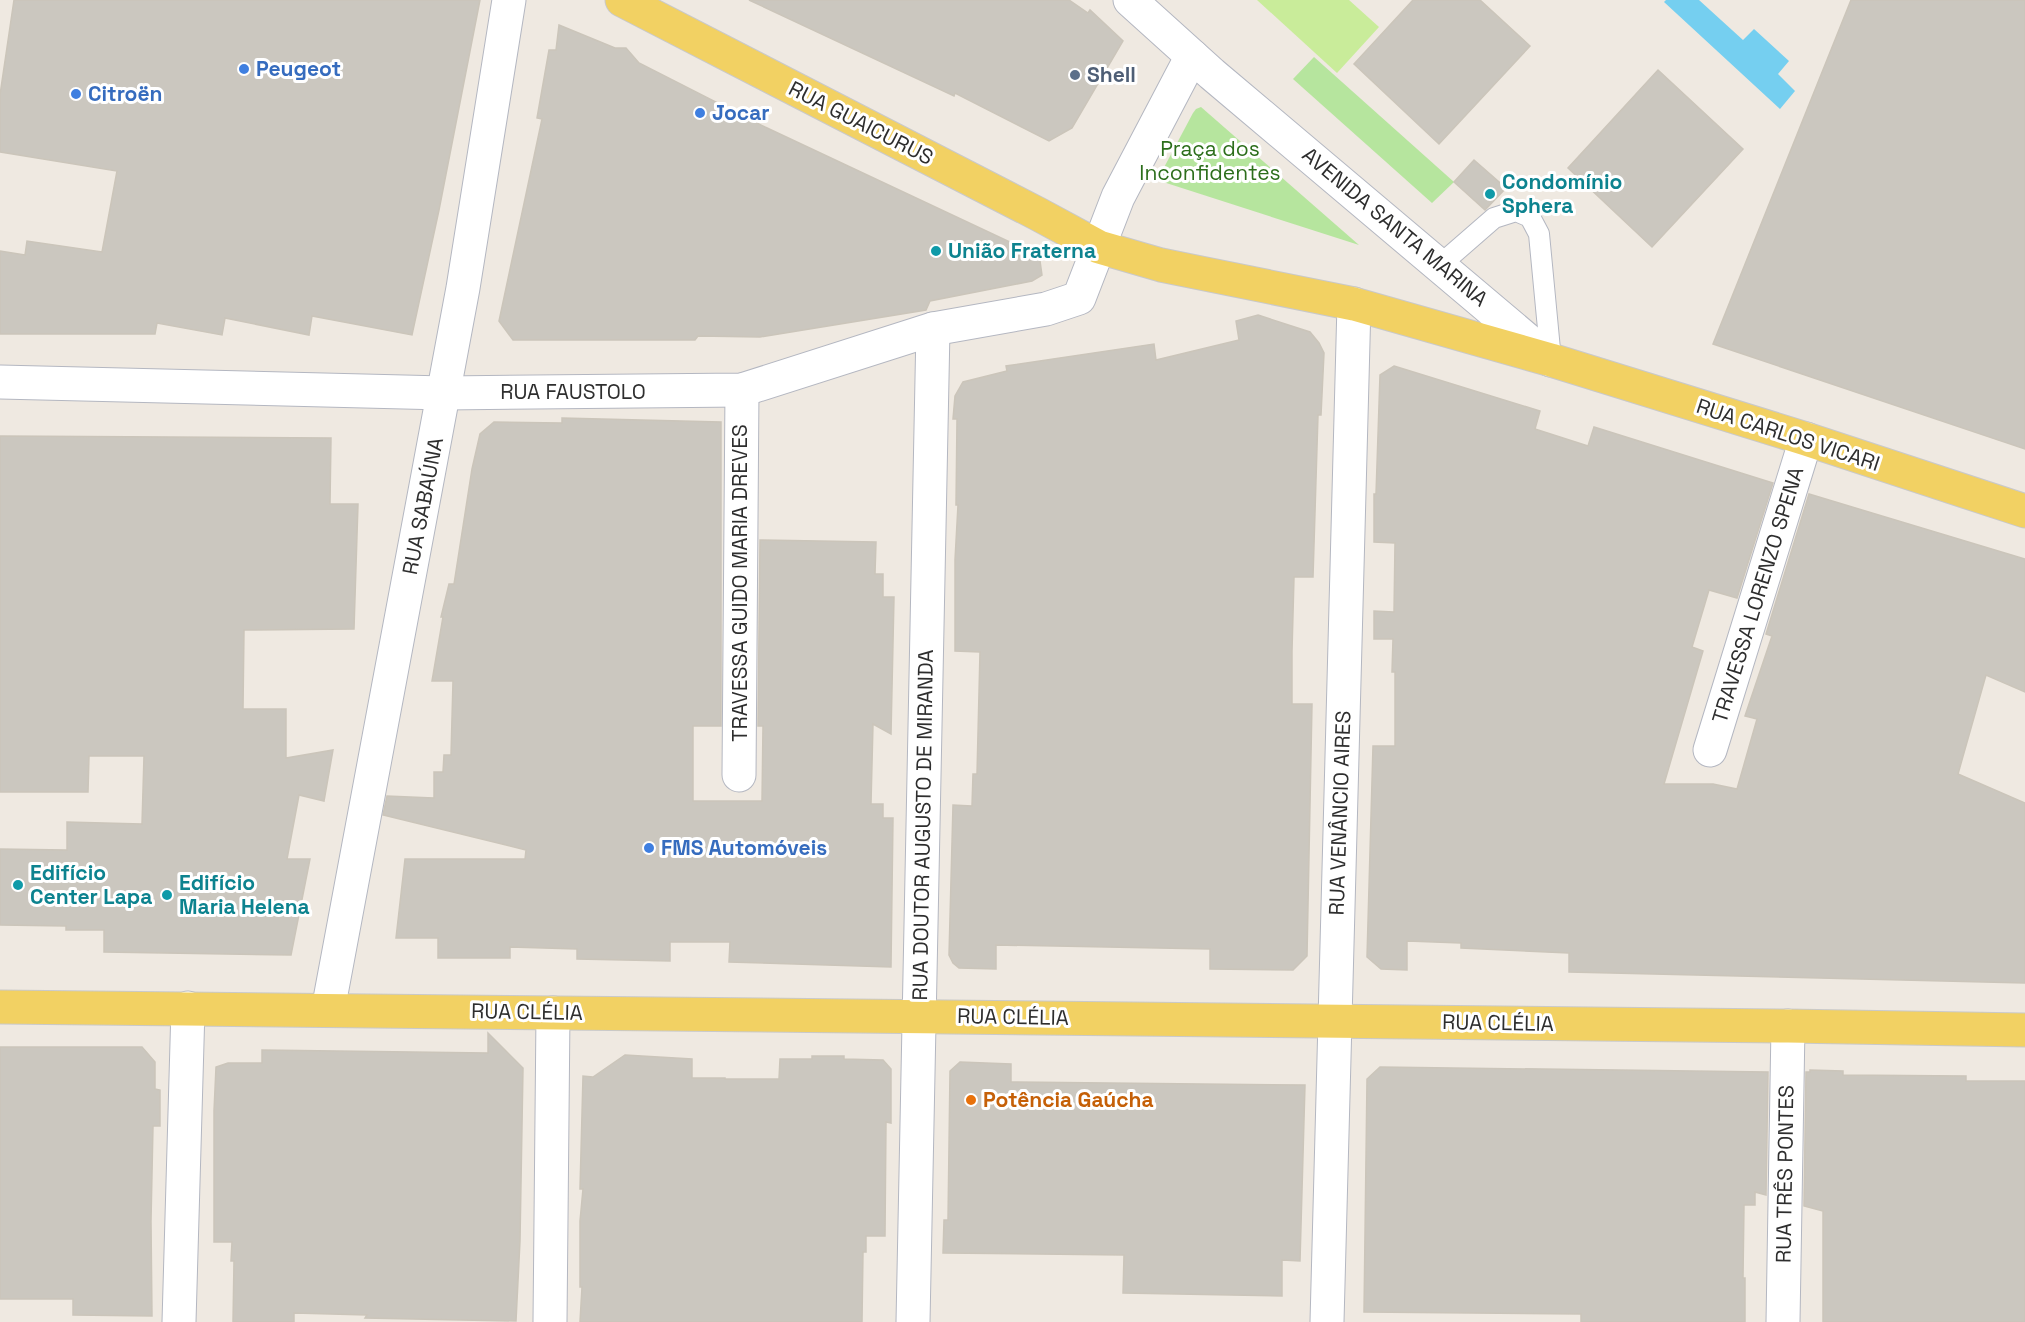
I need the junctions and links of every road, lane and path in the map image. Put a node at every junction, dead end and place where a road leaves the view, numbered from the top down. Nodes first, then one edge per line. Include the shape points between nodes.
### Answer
1 (509, 0) edge
2 (622, 0) edge
3 (1130, 0) edge
4 (1192, 56) junction
5 (1099, 248) junction
6 (1440, 265) junction
7 (1354, 304) junction
8 (933, 329) junction
9 (1551, 360) junction
10 (0, 382) edge
11 (742, 390) junction
12 (444, 393) junction
13 (1806, 440) junction
14 (2025, 511) edge
15 (1710, 750) dead end
16 (739, 775) dead end
17 (0, 1006) edge
18 (188, 1008) junction
19 (328, 1010) junction
20 (553, 1013) junction
21 (919, 1017) junction
22 (1334, 1021) junction
23 (1788, 1026) junction
24 (2025, 1030) edge
25 (179, 1322) edge
26 (550, 1322) edge
27 (912, 1322) edge
28 (1327, 1322) edge
29 (1783, 1322) edge

1 - 12 street, RUA SABAÚNA
2 - 5 main road, RUA GUAICURUS
3 - 4 street, AVENIDA SANTA MARINA
4 - 5 street via 1118,197
4 - 6 street, AVENIDA SANTA MARINA
5 - 7 main road via 1161,265
5 - 8 street, RUA FAUSTOLO via 1080,298 1046,309
6 - 9 street, AVENIDA SANTA MARINA
6 - 9 lane via 1494,219 1516,211 1530,217 1539,234
7 - 9 main road
7 - 22 street, RUA VENÂNCIO AIRES
8 - 11 street, RUA FAUSTOLO
8 - 21 street, RUA DOUTOR AUGUSTO DE MIRANDA
9 - 13 main road, RUA CARLOS VICARI
10 - 12 street, RUA FAUSTOLO
11 - 12 street, RUA FAUSTOLO
11 - 16 street, TRAVESSA GUIDO MARIA DREVES
12 - 19 street, RUA SABAÚNA
13 - 14 main road, RUA CARLOS VICARI
13 - 15 street, TRAVESSA LORENZO SPENA
17 - 18 main road, RUA CLÉLIA
18 - 19 main road, RUA CLÉLIA
18 - 25 street
19 - 20 main road, RUA CLÉLIA
20 - 21 main road, RUA CLÉLIA
20 - 26 street
21 - 22 main road, RUA CLÉLIA
21 - 27 street, RUA DOUTOR AUGUSTO DE MIRANDA
22 - 23 main road, RUA CLÉLIA
22 - 28 street, RUA VENÂNCIO AIRES
23 - 24 main road, RUA CLÉLIA
23 - 29 street, RUA TRÊS PONTES

